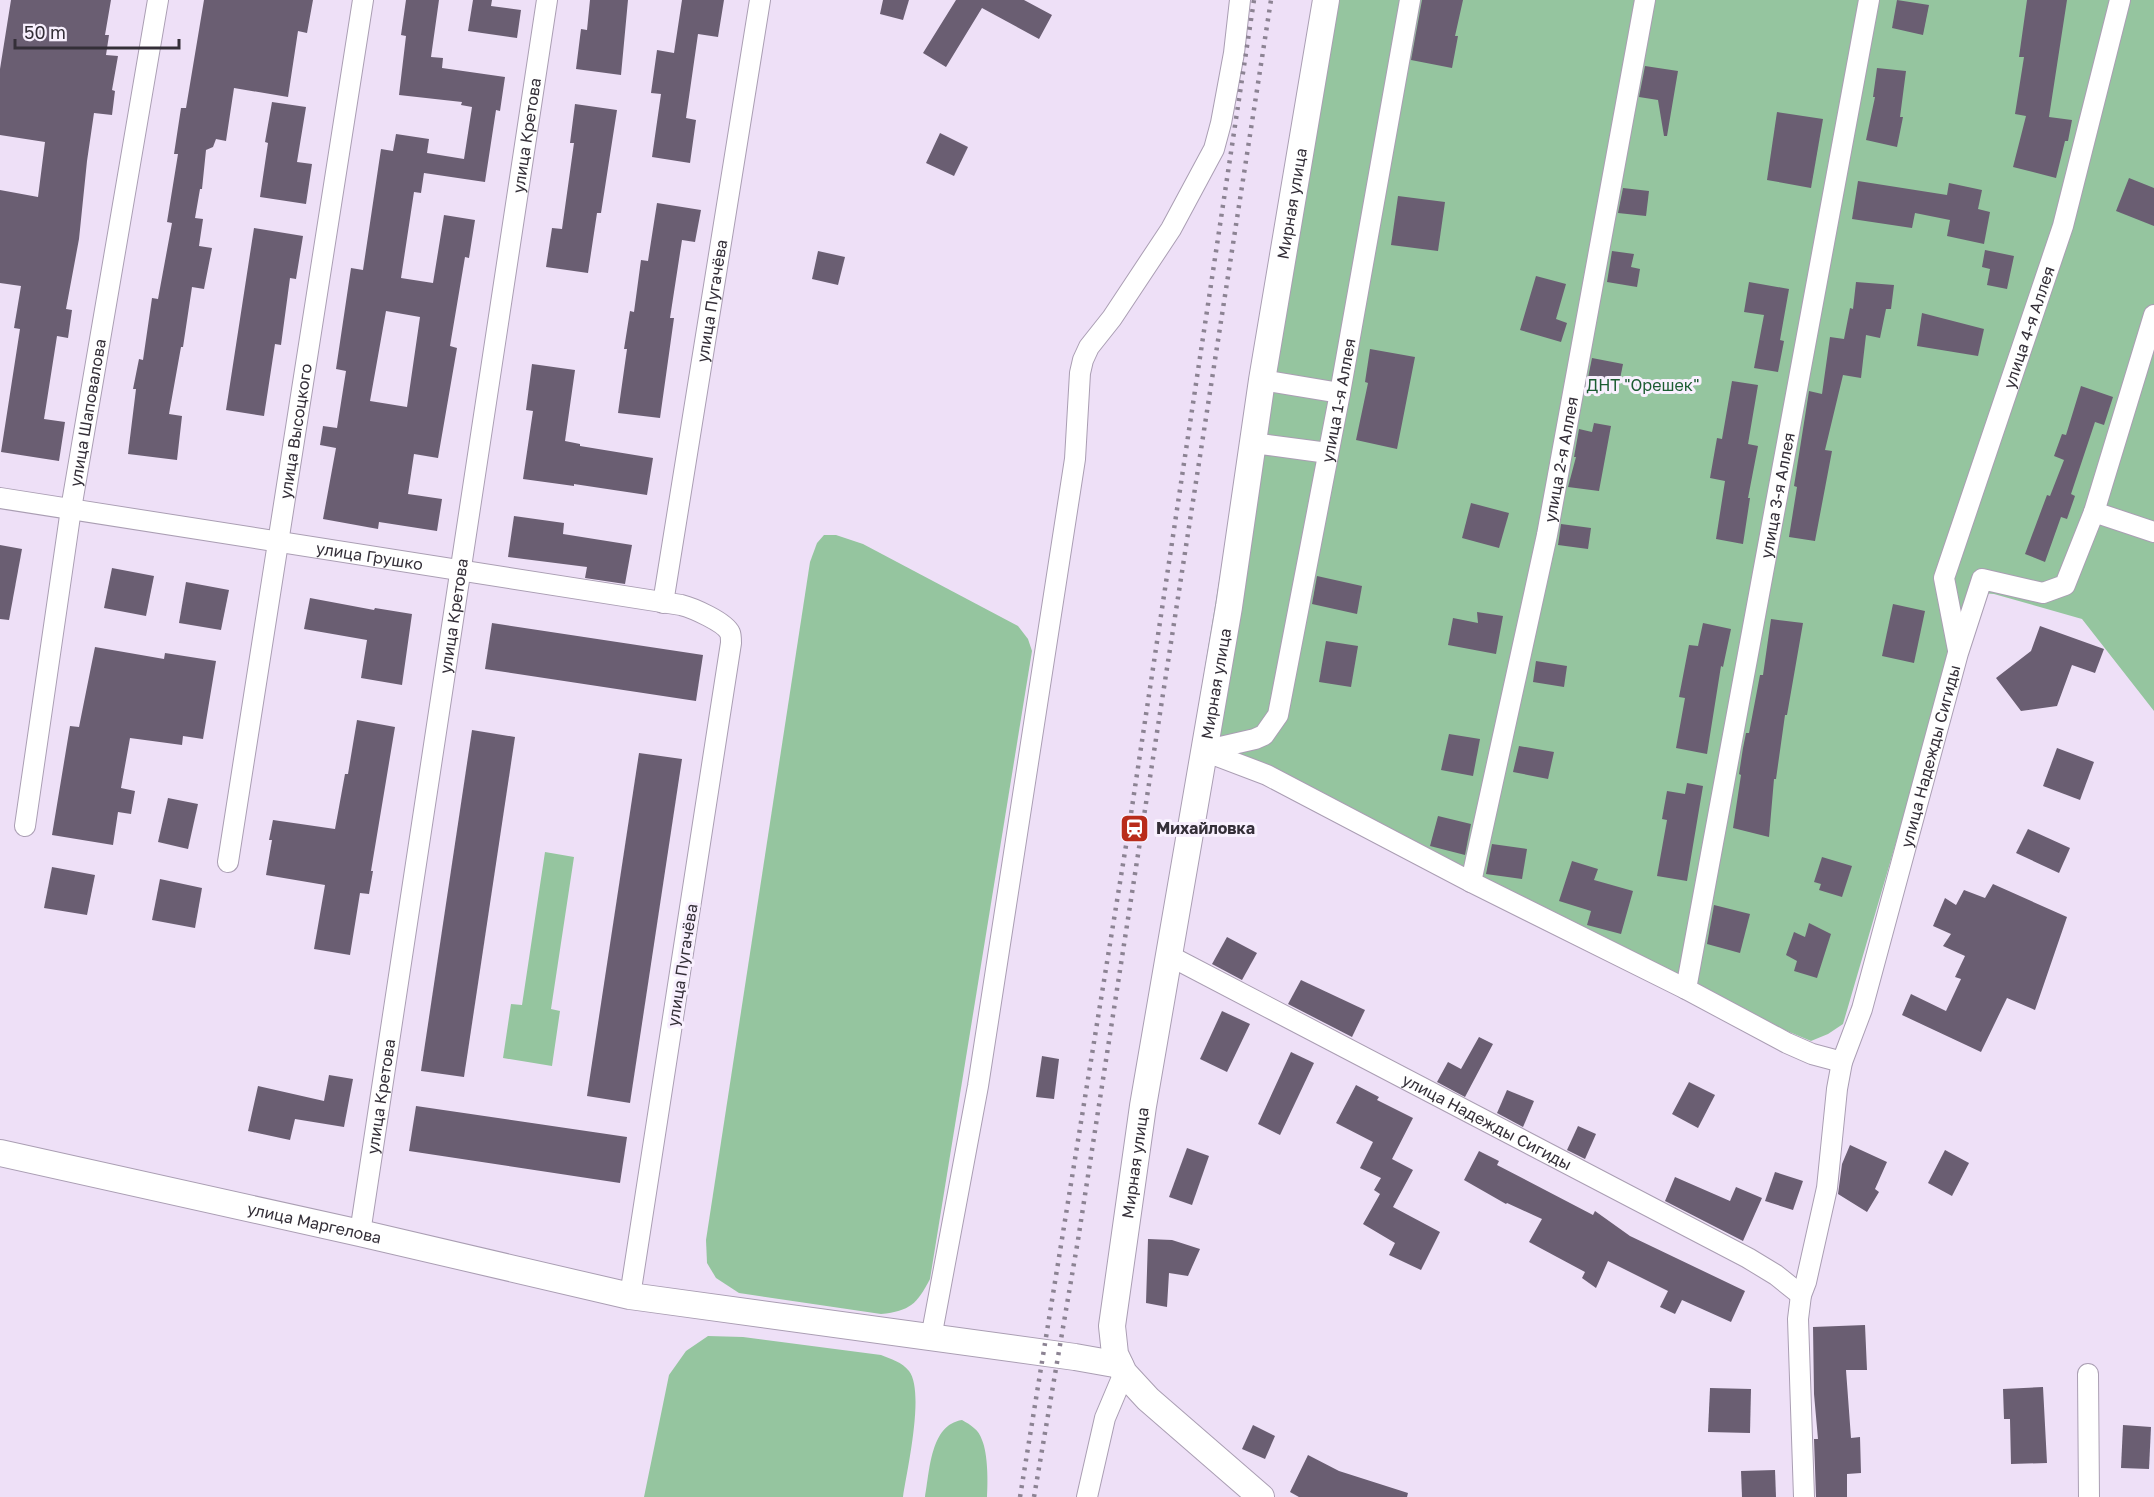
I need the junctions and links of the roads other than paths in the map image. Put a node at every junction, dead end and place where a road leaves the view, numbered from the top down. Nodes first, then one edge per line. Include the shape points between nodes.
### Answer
1 (158, 0) edge
2 (363, 0) edge
3 (547, 0) edge
4 (760, 0) edge
5 (1240, 0) edge
6 (1326, 0) edge
7 (1410, 0) edge
8 (1645, 0) edge
9 (1869, 0) edge
10 (2120, 0) edge
11 (2154, 315) edge
12 (1262, 380) junction
13 (1340, 393) junction
14 (1252, 443) junction
15 (1328, 453) junction
16 (0, 498) edge
17 (71, 509) junction
18 (2094, 512) junction
19 (2154, 532) edge
20 (277, 542) junction
21 (461, 571) junction
22 (663, 603) junction
23 (730, 634) joint
24 (1958, 653) junction
25 (1203, 751) junction
26 (26, 826) dead end
27 (228, 862) dead end
28 (1471, 882) junction
29 (1168, 955) junction
30 (1686, 989) junction
31 (1842, 1062) junction
32 (0, 1154) edge
33 (360, 1233) junction
34 (1801, 1295) junction
35 (630, 1296) junction
36 (931, 1338) junction
37 (1122, 1369) junction
38 (2088, 1374) dead end
39 (1087, 1497) edge
40 (1261, 1497) edge
41 (1804, 1497) edge
42 (2089, 1497) edge

1 - 17 street, улица Шаповалова
2 - 20 street, улица Высоцкого
3 - 21 street, улица Кретова
4 - 22 street, улица Пугачёва
5 - 36 street via 1234,53 1214,149 1149,265 1089,347 1080,373 1076,459 978,1086
6 - 12 street, Мирная улица
7 - 13 street, улица 1-я Аллея
8 - 28 street, улица 2-я Аллея via 1546,535
9 - 30 street, улица 3-я Аллея
10 - 24 street, улица 4-я Аллея via 2063,226 1944,578
11 - 18 street, улица Надежды Сигиды
12 - 13 street
12 - 14 street, Мирная улица
13 - 15 street, улица 1-я Аллея
14 - 15 street
14 - 25 street, Мирная улица
15 - 25 street, улица 1-я Аллея via 1278,716 1264,735
16 - 17 street, улица Грушко
17 - 20 street, улица Грушко
17 - 26 street, улица Шаповалова
18 - 19 street
18 - 24 street, улица Надежды Сигиды via 2065,585 2043,592 1982,579
20 - 21 street, улица Грушко
20 - 27 street, улица Высоцкого
21 - 22 street, улица Грушко
21 - 33 street, улица Кретова
22 - 23 street, улица Грушко via 696,610
23 - 35 street, улица Пугачёва
24 - 31 street, улица Надежды Сигиды via 1862,1009
25 - 28 street via 1268,775
25 - 29 street, Мирная улица
28 - 30 street
29 - 34 street, улица Надежды Сигиды via 1748,1258
29 - 37 street, Мирная улица via 1112,1326 1112,1340
30 - 31 street via 1787,1043
31 - 34 street, улица Надежды Сигиды via 1827,1188
32 - 33 street, улица Маргелова
33 - 35 street, улица Маргелова
34 - 41 street, улица Надежды Сигиды via 1798,1319
35 - 36 street, улица Маргелова
36 - 37 street, улица Маргелова via 1090,1359
37 - 39 street via 1105,1418
37 - 40 street via 1164,1413
38 - 42 street

